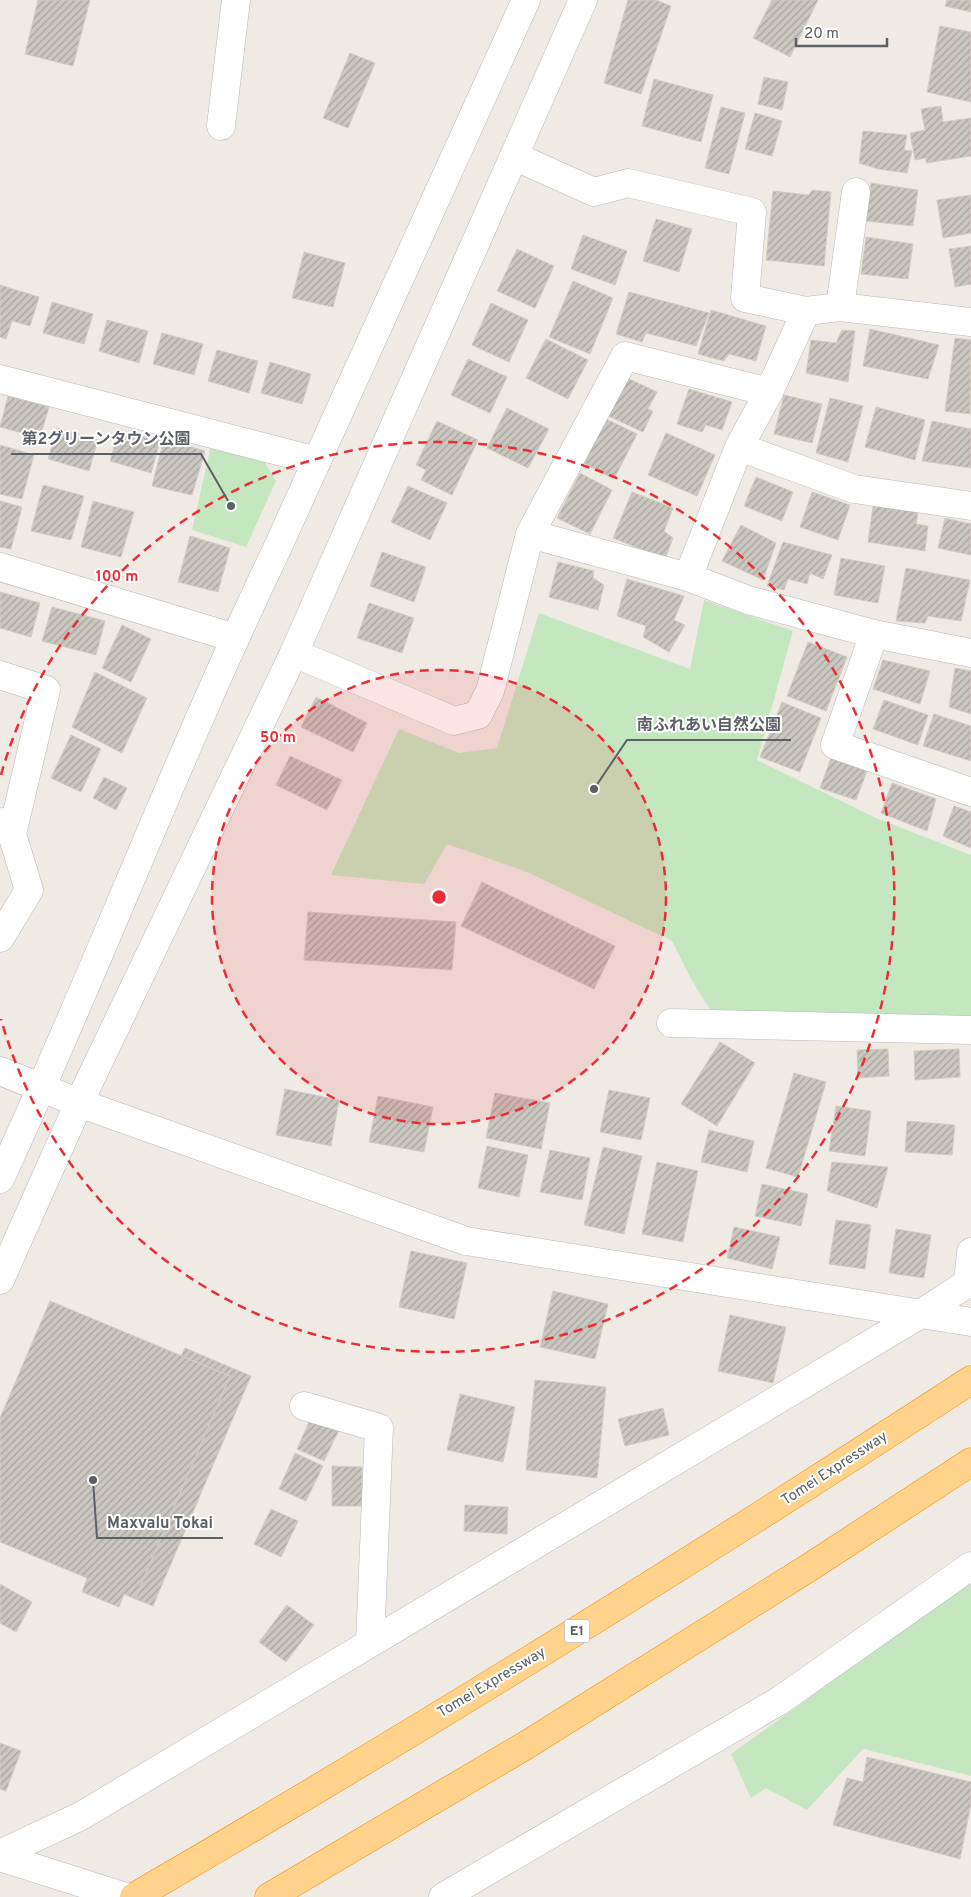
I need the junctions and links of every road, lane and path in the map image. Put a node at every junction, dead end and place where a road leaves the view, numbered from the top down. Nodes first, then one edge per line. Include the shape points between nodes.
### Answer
1 (236, 0) edge
2 (526, 0) edge
3 (583, 0) edge
4 (221, 126) dead end
5 (514, 156) junction
6 (856, 192) dead end
7 (840, 307) junction
8 (806, 311) junction
9 (971, 322) edge
10 (0, 379) edge
11 (769, 392) junction
12 (739, 447) junction
13 (317, 461) junction
14 (971, 506) edge
15 (530, 534) junction
16 (0, 567) edge
17 (688, 577) junction
18 (874, 634) junction
19 (234, 638) junction
20 (294, 653) junction
21 (971, 653) edge
22 (0, 675) edge
23 (971, 792) edge
24 (6, 828) edge
25 (0, 938) edge
26 (671, 1024) dead end
27 (971, 1030) edge
28 (0, 1071) edge
29 (42, 1088) junction
30 (79, 1103) junction
31 (0, 1179) edge
32 (971, 1252) edge
33 (0, 1280) edge
34 (969, 1282) edge
35 (919, 1315) junction
36 (971, 1322) edge
37 (971, 1380) edge
38 (304, 1406) dead end
39 (971, 1462) edge
40 (971, 1566) edge
41 (370, 1643) junction
42 (0, 1856) edge
43 (126, 1897) edge
44 (134, 1897) edge
45 (269, 1897) edge
46 (443, 1897) edge

1 - 4 street
2 - 13 street
3 - 5 street
5 - 8 street via 594,192 628,183 752,212 745,298
5 - 20 street
6 - 7 street
7 - 8 street
7 - 9 street
8 - 11 street
10 - 13 street
11 - 12 street
11 - 15 street via 625,356
12 - 14 street via 854,489
12 - 17 street
13 - 19 street
15 - 17 street
15 - 20 street via 490,691 478,715 454,721
16 - 19 street
17 - 18 street via 748,600
18 - 21 street
18 - 23 street via 835,745
19 - 29 street
20 - 30 street
22 - 24 street via 46,690
24 - 25 street via 29,890
26 - 27 street
28 - 29 street
29 - 30 street
29 - 31 street
30 - 33 street
30 - 35 street via 466,1241
32 - 34 street
34 - 35 street
35 - 36 street
35 - 41 street
37 - 44 highway, Tomei Expressway / E1 via 772,1510 496,1682
38 - 41 street via 379,1428
39 - 45 highway via 810,1568 528,1744
40 - 46 street via 779,1701
41 - 42 street via 81,1816
42 - 43 street

